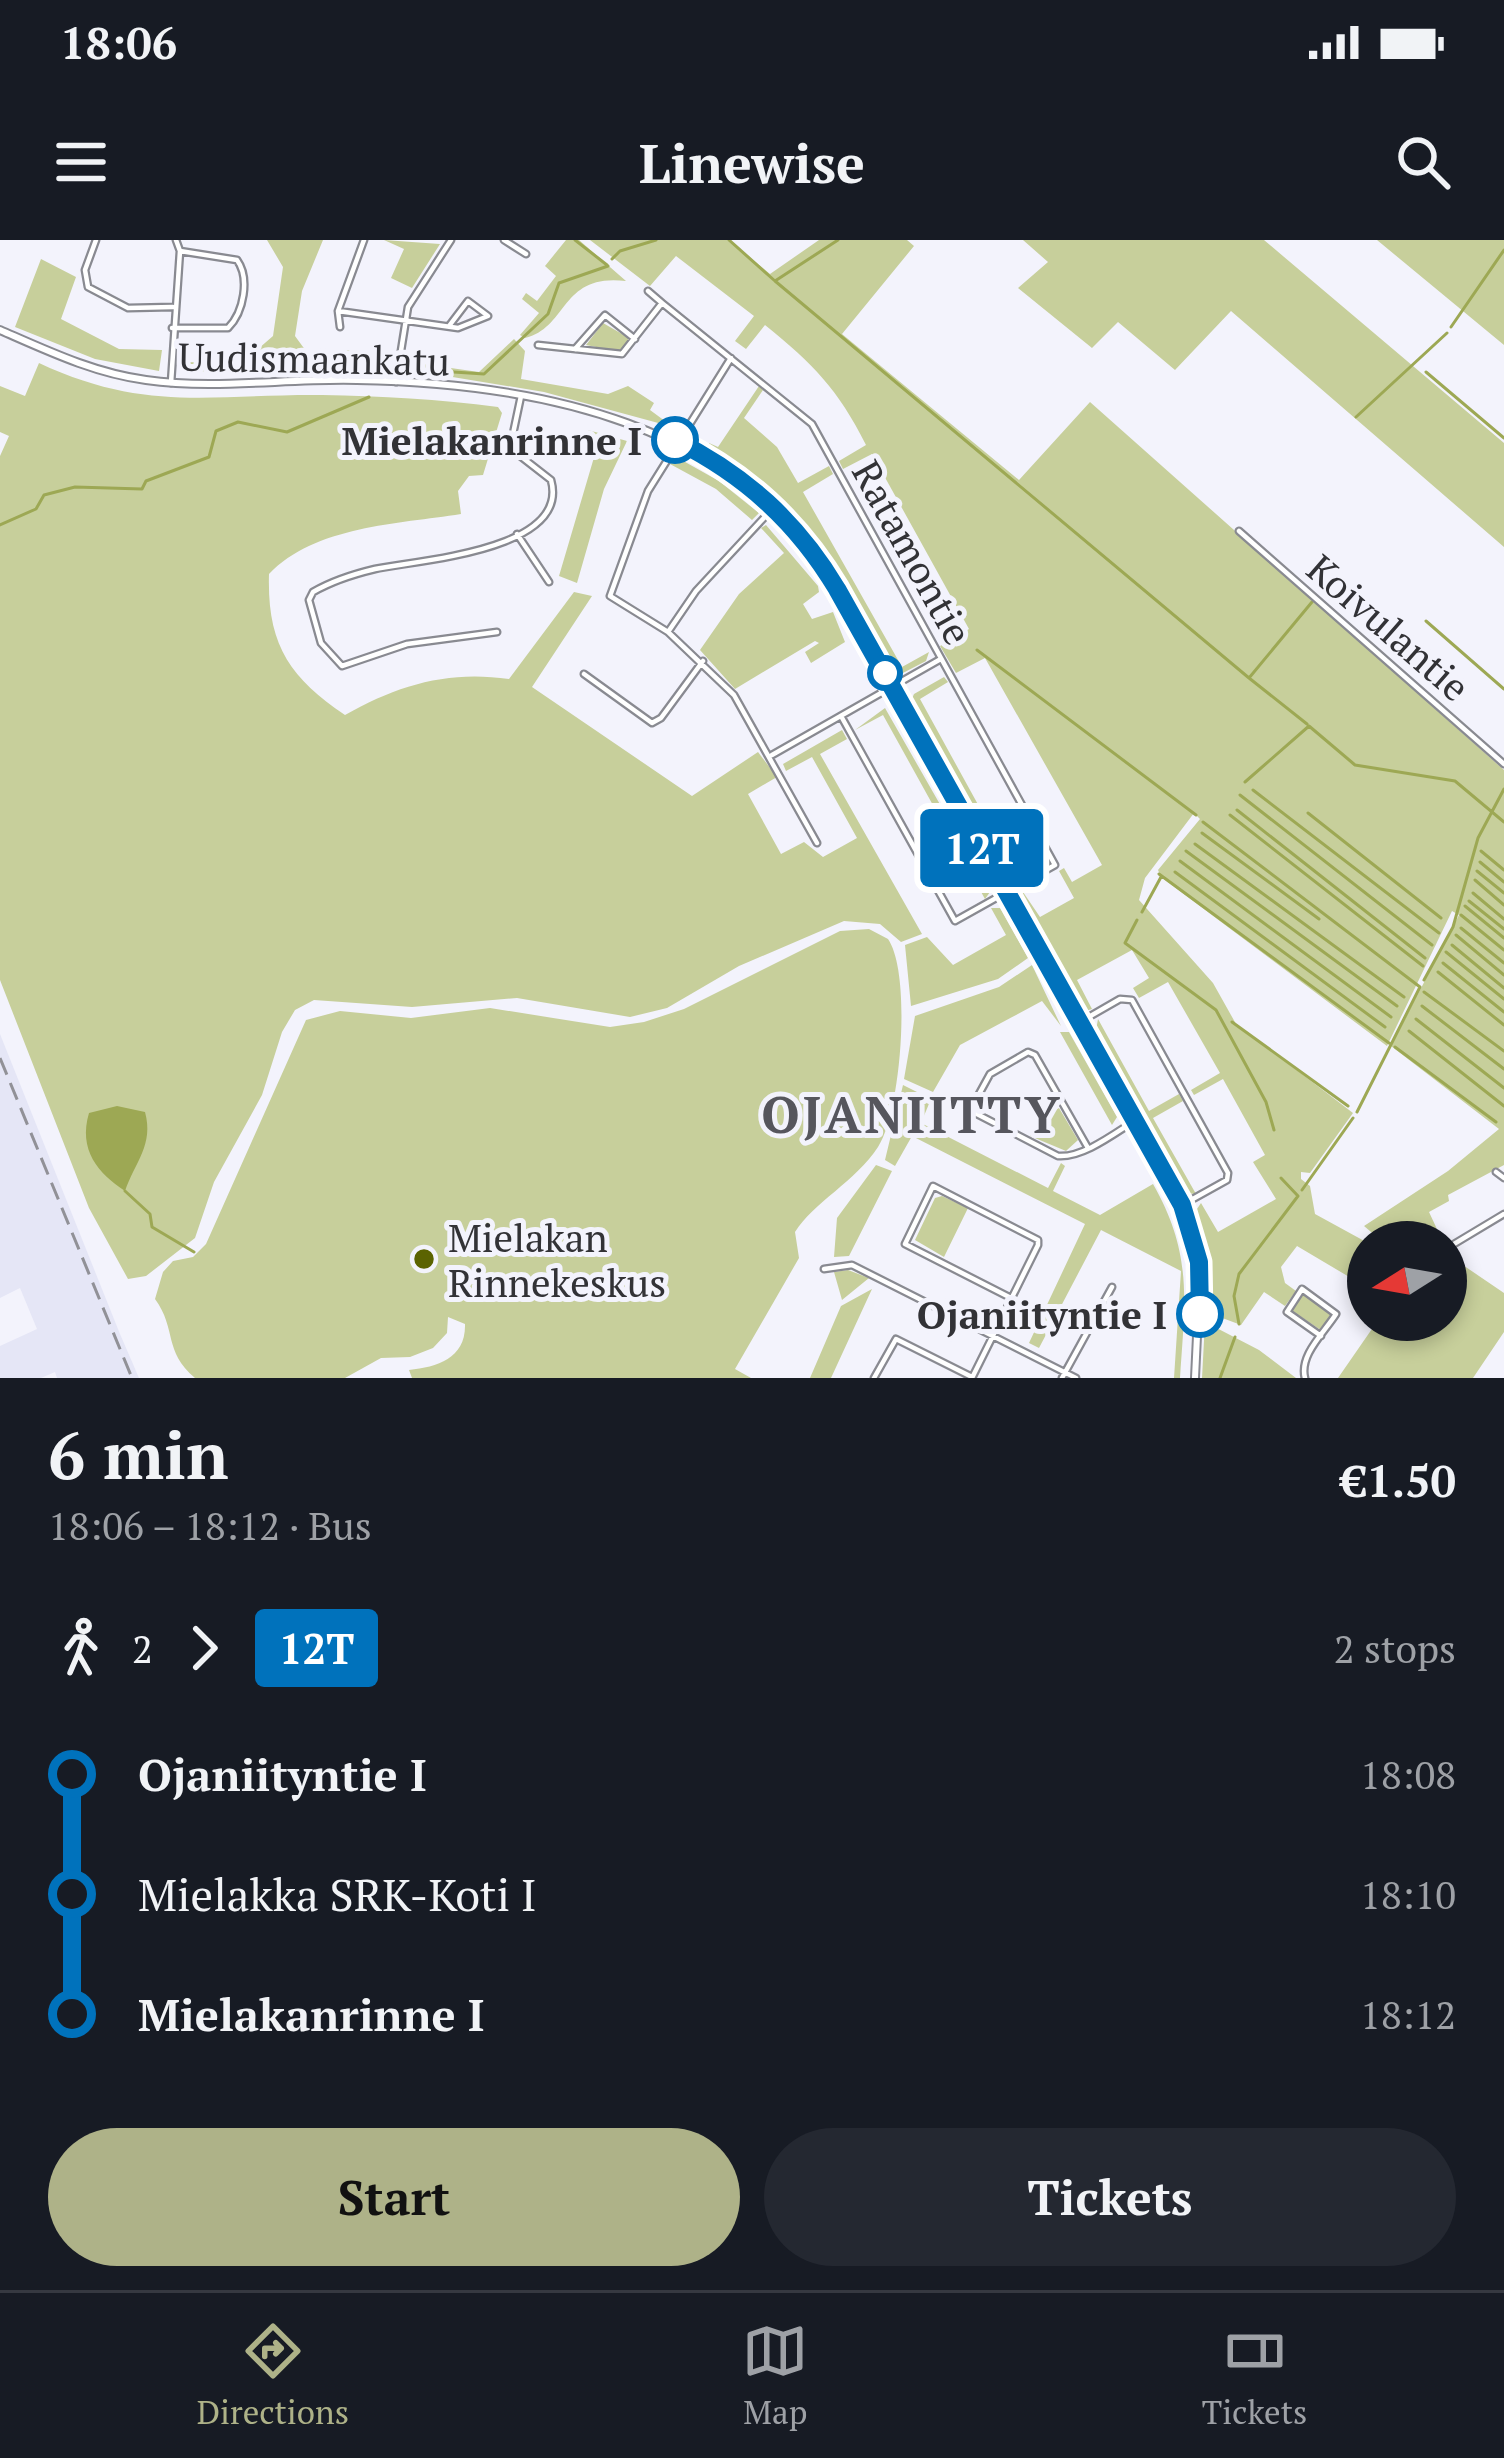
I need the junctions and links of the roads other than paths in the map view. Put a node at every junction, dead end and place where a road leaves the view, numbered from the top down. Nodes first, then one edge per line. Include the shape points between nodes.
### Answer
1 (96, 240) edge
2 (176, 240) edge
3 (364, 240) edge
4 (451, 240) edge
5 (503, 240) edge
6 (180, 251) junction
7 (526, 254) dead end
8 (648, 291) dead end
9 (662, 303) junction
10 (173, 307) junction
11 (338, 311) junction
12 (404, 320) junction
13 (449, 326) junction
14 (340, 327) dead end
15 (172, 328) junction
16 (0, 330) edge
17 (636, 339) junction
18 (538, 345) dead end
19 (575, 350) junction
20 (731, 358) junction
21 (396, 382) junction
22 (171, 383) junction
23 (520, 396) junction
24 (675, 440) junction
25 (774, 507) junction
26 (1239, 531) dead end
27 (518, 534) junction
28 (549, 582) dead end
29 (497, 632) dead end
30 (668, 632) junction
31 (941, 659) junction
32 (703, 661) junction
33 (584, 674) dead end
34 (892, 687) junction
35 (841, 716) junction
36 (772, 755) junction
37 (1504, 764) edge
38 (817, 843) dead end
39 (1006, 892) junction
40 (1080, 1022) junction
41 (1136, 1120) junction
42 (1088, 1148) junction
43 (1496, 1172) dead end
44 (1504, 1178) edge
45 (1182, 1205) junction
46 (1504, 1214) edge
47 (1467, 1236) edge
48 (824, 1269) dead end
49 (1112, 1287) dead end
50 (1011, 1298) junction
51 (1321, 1336) junction
52 (993, 1337) junction
53 (1064, 1375) edge
54 (874, 1378) edge
55 (972, 1378) edge
56 (1076, 1378) edge
57 (1195, 1378) edge
58 (1305, 1378) edge

1 - 10 street via 88,287 128,308
2 - 6 street
3 - 11 street
4 - 12 street via 425,272
5 - 7 street
6 - 10 street
6 - 15 street via 237,260 245,273 239,315 228,328
8 - 9 street, Ratamontie
9 - 17 street
9 - 20 street, Ratamontie
10 - 15 street
11 - 12 street
11 - 14 street
12 - 13 street
12 - 21 street
13 - 13 street via 469,327 488,316 468,301
15 - 22 street
16 - 22 street, Uudismaankatu via 86,366
17 - 19 street via 619,355
17 - 19 street via 605,315
18 - 19 street
20 - 24 street
20 - 31 street, Ratamontie via 812,424
21 - 22 street, Uudismaankatu
21 - 23 street, Uudismaankatu
23 - 24 street, Uudismaankatu
23 - 27 street via 511,451 542,469 554,492 548,512
24 - 25 street, Uudismaankatu
24 - 30 street via 640,507 610,596
25 - 30 street
25 - 34 street, Uudismaankatu via 819,559
26 - 37 street, Koivulantie
27 - 28 street
27 - 29 street via 459,556 351,575 310,594 316,632 342,666 420,641
30 - 32 street
31 - 34 street
31 - 39 street, Ratamontie via 1055,865
32 - 33 street via 652,723
32 - 36 street
34 - 35 street
34 - 39 street, Uudismaankatu
35 - 36 street
35 - 39 street via 955,922
36 - 38 street
39 - 40 street, Uudismaankatu
40 - 41 street, Uudismaankatu
40 - 45 street via 1132,1000 1174,1074 1228,1177
41 - 42 street
41 - 45 street, Uudismaankatu
42 - 42 street via 1035,1055 990,1074 975,1113 1058,1156
43 - 44 street
45 - 57 street, Uudismaankatu via 1200,1273
46 - 47 street
48 - 52 street via 852,1265
49 - 53 street
50 - 50 street via 905,1244 933,1186 1036,1237
50 - 52 street
51 - 51 street via 1336,1313 1302,1289 1287,1312
51 - 58 street via 1303,1364
52 - 53 street
52 - 55 street
53 - 56 street
54 - 55 street via 896,1340

